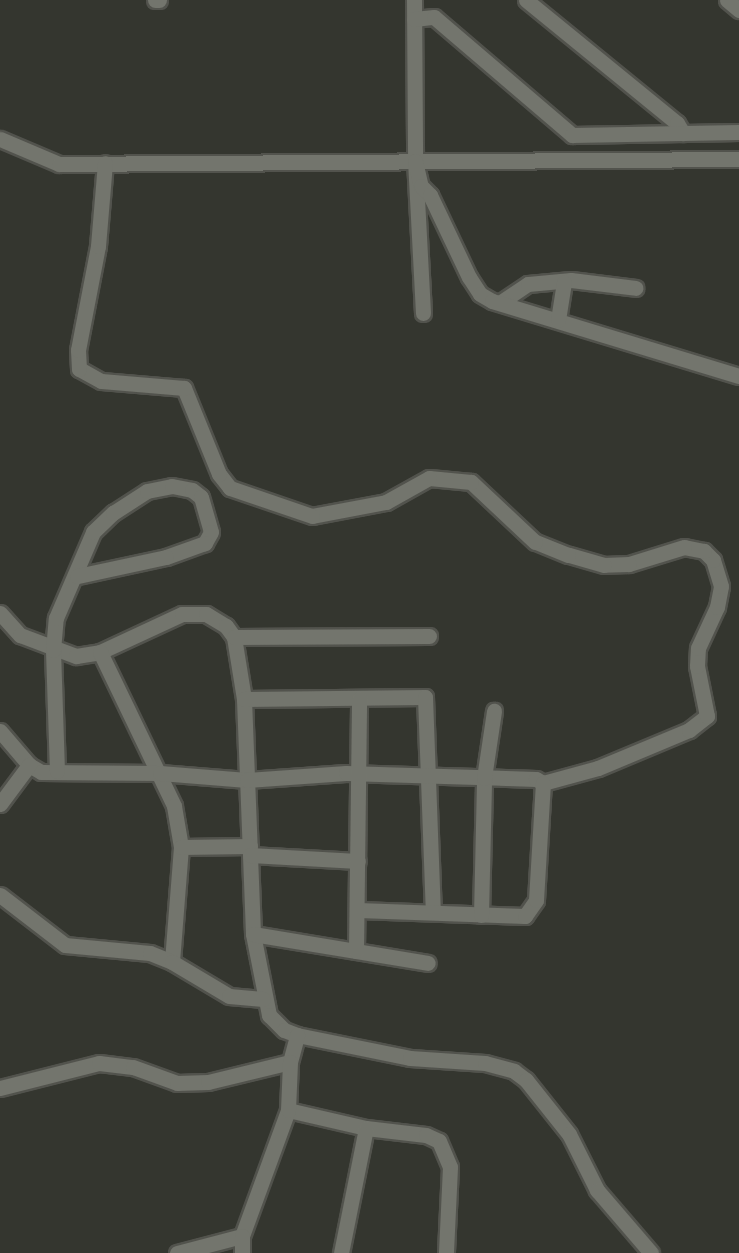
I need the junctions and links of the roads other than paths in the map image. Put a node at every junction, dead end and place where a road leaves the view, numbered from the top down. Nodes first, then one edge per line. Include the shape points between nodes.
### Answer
1 (414, 0) edge
2 (526, 0) edge
3 (727, 0) edge
4 (739, 10) edge
5 (414, 19) junction
6 (739, 132) edge
7 (683, 134) junction
8 (0, 138) edge
9 (739, 159) edge
10 (415, 161) junction
11 (105, 164) junction
12 (564, 282) junction
13 (636, 288) dead end
14 (501, 302) junction
15 (423, 312) dead end
16 (558, 320) junction
17 (739, 376) edge
18 (76, 576) junction
19 (0, 613) edge
20 (429, 636) dead end
21 (234, 638) junction
22 (53, 650) junction
23 (100, 652) junction
24 (244, 699) junction
25 (359, 699) junction
26 (494, 711) dead end
27 (0, 731) edge
28 (29, 765) junction
29 (57, 771) junction
30 (160, 773) junction
31 (358, 774) junction
32 (430, 777) junction
33 (484, 778) junction
34 (247, 780) junction
35 (543, 783) junction
36 (0, 804) edge
37 (181, 847) junction
38 (250, 851) junction
39 (358, 861) junction
40 (0, 895) edge
41 (358, 910) junction
42 (433, 912) junction
43 (481, 915) junction
44 (253, 934) junction
45 (356, 951) junction
46 (172, 962) junction
47 (428, 963) dead end
48 (263, 999) junction
49 (297, 1035) junction
50 (290, 1062) junction
51 (0, 1088) edge
52 (288, 1110) junction
53 (366, 1128) junction
54 (242, 1236) junction
55 (177, 1253) edge
56 (242, 1253) edge
57 (340, 1253) edge
58 (446, 1253) edge
59 (651, 1253) edge

1 - 5 street
2 - 7 street via 677,123
3 - 4 street
5 - 7 street via 434,17 572,135
5 - 10 street
6 - 7 street
8 - 11 street via 58,164
9 - 10 street
10 - 11 street
10 - 14 street via 422,186 480,294
10 - 15 street
11 - 35 street via 98,246 78,350 79,369 101,381 184,388 219,474 230,488 250,498 320,516 386,501 429,478 471,482 535,542 568,555 604,565 629,564 694,547 712,560 722,586 698,648 697,666 707,706 704,722 598,768
12 - 13 street
12 - 14 street via 528,284
12 - 16 street
14 - 16 street via 508,308
16 - 17 street
18 - 18 street via 93,532 136,497 172,486 192,490 201,497 211,532 205,543 166,557
18 - 22 street via 56,618
19 - 22 street via 20,635
20 - 21 street
21 - 23 street via 217,619 193,612
21 - 24 street
22 - 23 street via 76,656
22 - 29 street
23 - 30 street
24 - 25 street
24 - 34 street
25 - 31 street
25 - 32 street via 425,697
26 - 33 street
27 - 28 street
28 - 29 street via 41,772
28 - 36 street
29 - 30 street
30 - 34 street
30 - 37 street via 174,806
31 - 32 street
31 - 34 street
31 - 39 street
32 - 33 street
32 - 42 street
33 - 35 street via 536,779
33 - 43 street
34 - 38 street
35 - 43 street via 534,907 520,917
37 - 38 street
37 - 46 street
38 - 39 street
38 - 44 street
39 - 41 street
40 - 46 street via 65,945 150,953
41 - 42 street
41 - 45 street
42 - 43 street
44 - 45 street
44 - 48 street
45 - 47 street
46 - 48 street via 229,996
48 - 49 street via 274,1022
49 - 50 street
49 - 59 street via 419,1060 486,1062 514,1071 526,1080 569,1134 597,1190
50 - 51 street via 192,1084 164,1080 133,1067 99,1063
50 - 52 street
52 - 53 street
52 - 54 street
53 - 57 street
53 - 58 street via 426,1135 439,1141 450,1167
54 - 55 street
54 - 56 street

